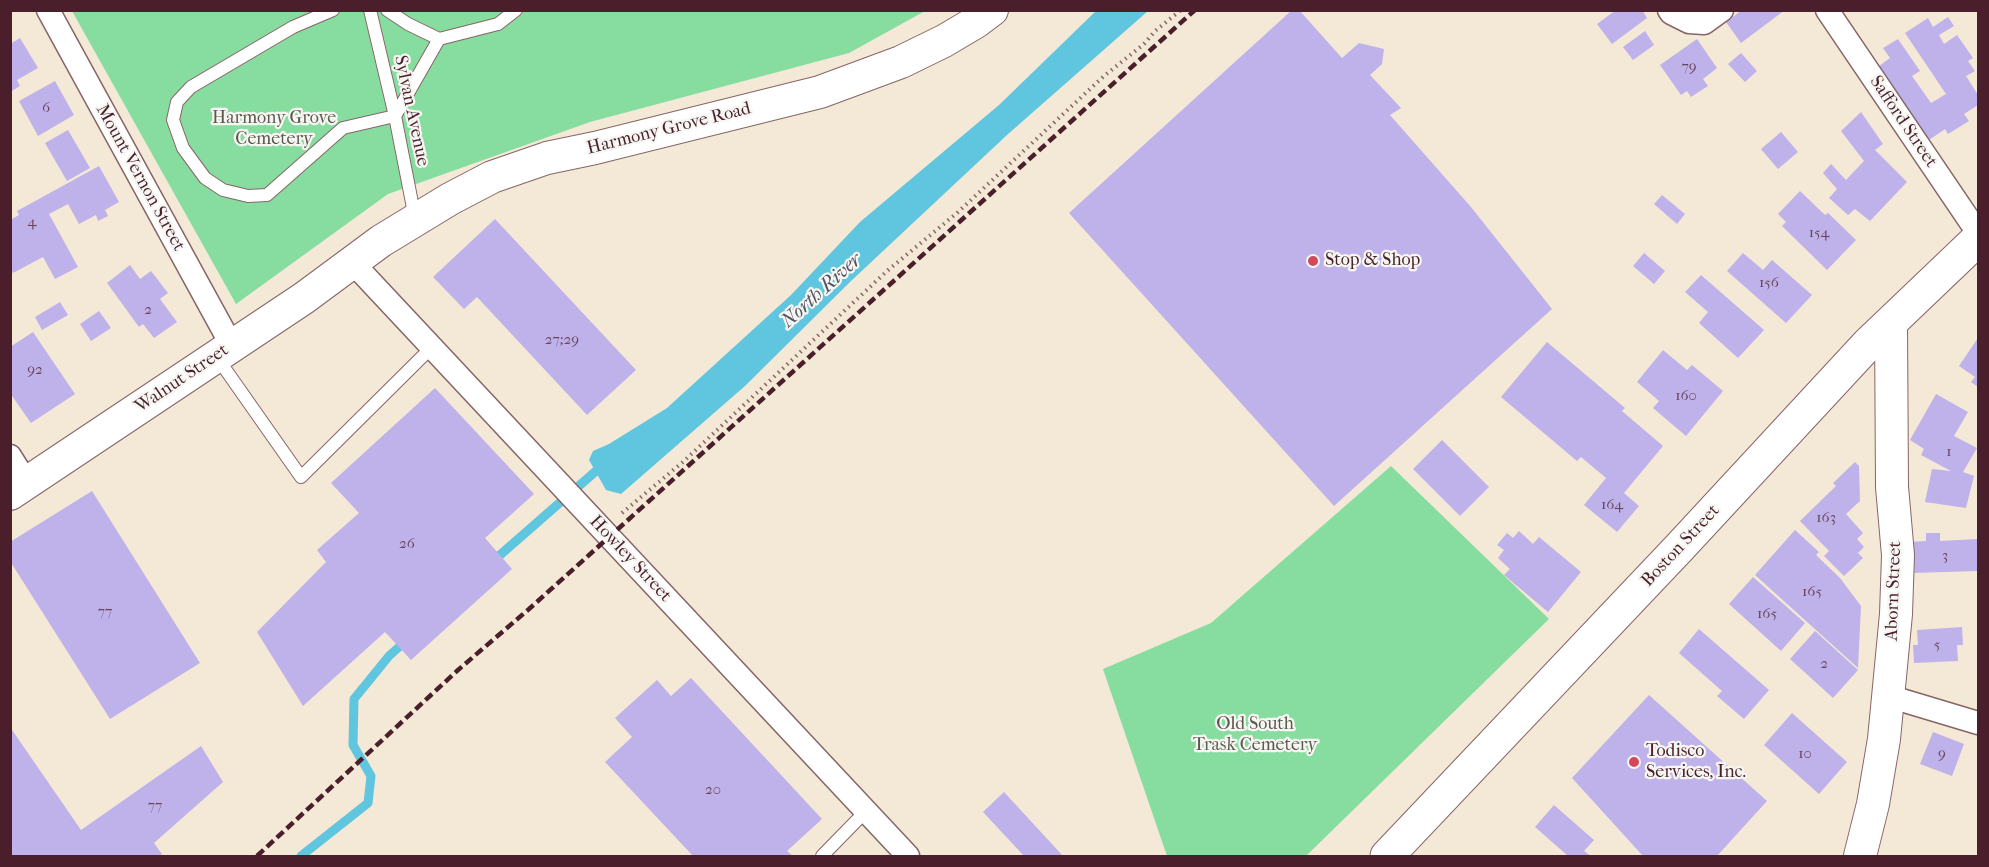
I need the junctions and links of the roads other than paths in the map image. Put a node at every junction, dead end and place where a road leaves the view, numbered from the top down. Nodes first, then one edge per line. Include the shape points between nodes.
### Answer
1 (48, 10) edge
2 (333, 10) edge
3 (370, 10) edge
4 (387, 10) edge
5 (516, 10) edge
6 (992, 10) edge
7 (1669, 10) edge
8 (1722, 10) edge
9 (1827, 10) edge
10 (439, 39) junction
11 (395, 116) junction
12 (416, 219) junction
13 (1978, 233) edge
14 (1978, 239) edge
15 (352, 262) junction
16 (1891, 323) junction
17 (432, 347) junction
18 (224, 351) junction
19 (10, 456) edge
20 (19, 488) edge
21 (1888, 696) junction
22 (1978, 723) edge
23 (866, 811) junction
24 (822, 856) edge
25 (908, 856) edge
26 (1387, 856) edge
27 (1860, 856) edge

1 - 18 street, Mount Vernon Street
2 - 11 lane via 293,27 191,87 177,102 173,120 183,148 205,178 223,190 248,196 267,195 343,128
3 - 11 lane, Sylvan Avenue
4 - 10 lane
5 - 10 lane via 498,24
6 - 12 street, Harmony Grove Road via 944,41 859,79 820,92 547,158 492,177
7 - 8 street via 1689,22 1704,23
9 - 13 street, Safford Street
10 - 11 lane
11 - 12 lane, Sylvan Avenue
12 - 15 street, Harmony Grove Road
14 - 16 main road, Boston Street
15 - 17 street, Howley Street
15 - 18 street, Walnut Street
16 - 21 street, Aborn Street via 1892,487 1898,555
16 - 26 main road, Boston Street
17 - 18 lane via 301,477
17 - 23 street, Howley Street
18 - 20 street, Walnut Street
19 - 20 street
21 - 22 street
21 - 27 street, Aborn Street via 1873,804
23 - 24 lane
23 - 25 street, Howley Street

